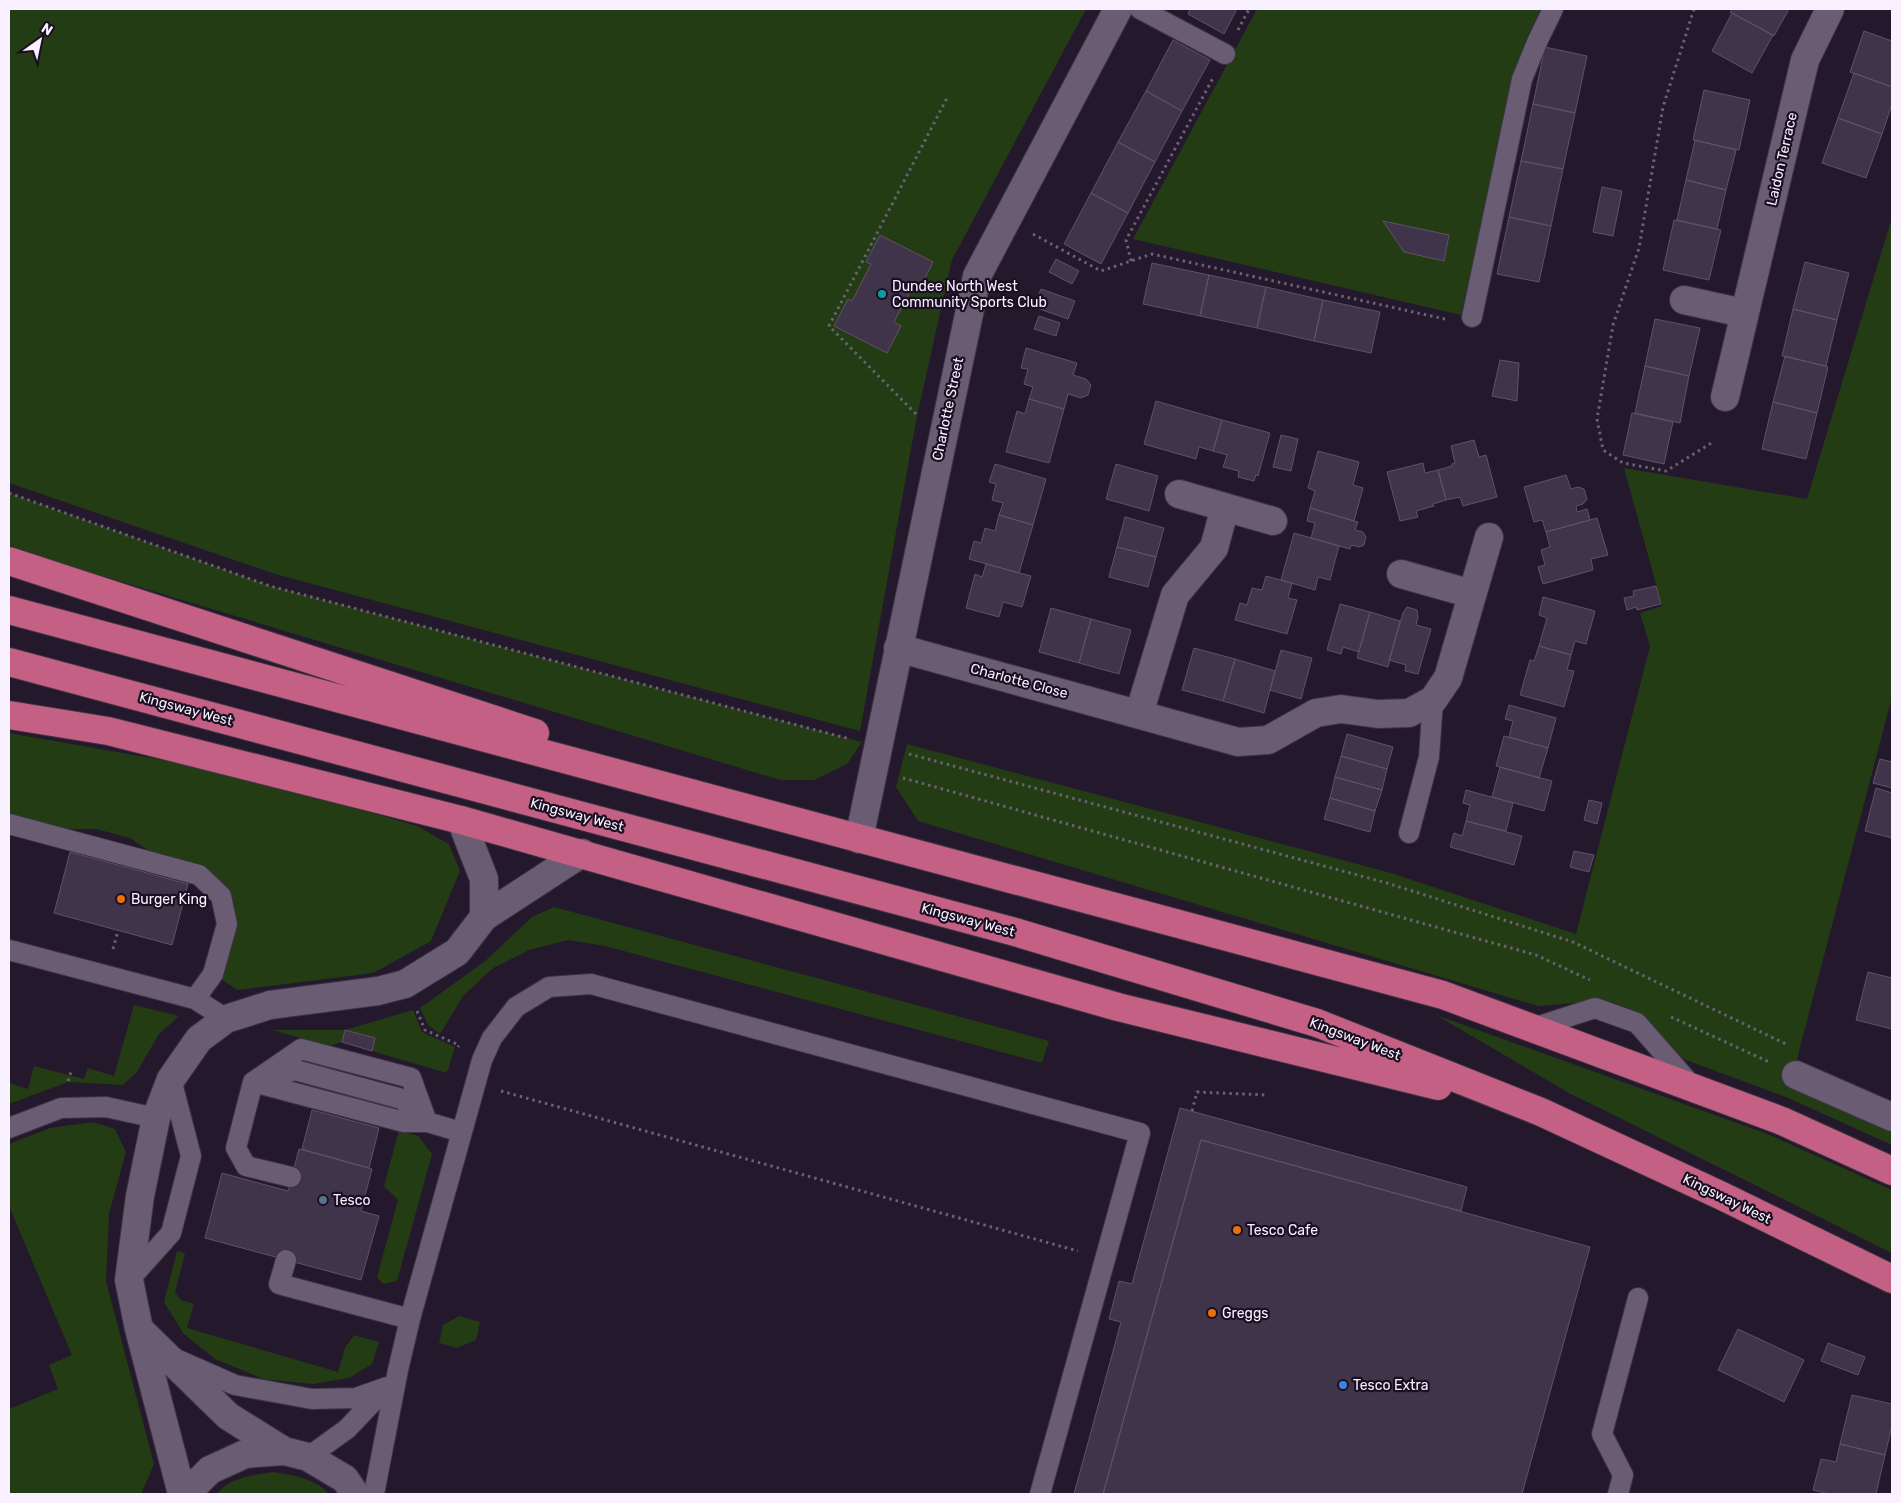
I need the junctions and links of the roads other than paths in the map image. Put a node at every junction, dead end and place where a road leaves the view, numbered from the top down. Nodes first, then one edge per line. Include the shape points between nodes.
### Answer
1 (1118, 9) edge
2 (1140, 9) edge
3 (1553, 9) edge
4 (1830, 9) edge
5 (1226, 54) road end
6 (1684, 300) dead end
7 (1743, 314) junction
8 (1472, 317) road end
9 (1725, 398) dead end
10 (1179, 494) dead end
11 (1225, 507) junction
12 (1273, 521) dead end
13 (1489, 537) dead end
14 (9, 561) edge
15 (1401, 574) dead end
16 (1472, 594) junction
17 (9, 610) edge
18 (898, 648) junction
19 (9, 662) edge
20 (1433, 700) junction
21 (1139, 714) junction
22 (9, 715) edge
23 (461, 820) junction
24 (9, 824) edge
25 (1409, 833) dead end
26 (858, 838) junction
27 (582, 853) junction
28 (484, 917) junction
29 (9, 950) edge
30 (195, 999) junction
31 (226, 1019) junction
32 (1533, 1028) junction
33 (1796, 1075) road end
34 (171, 1079) junction
35 (254, 1082) junction
36 (1696, 1089) junction
37 (1542, 1112) junction
38 (1892, 1117) edge
39 (156, 1118) junction
40 (427, 1122) junction
41 (9, 1128) edge
42 (461, 1132) junction
43 (1892, 1171) edge
44 (291, 1177) dead end
45 (286, 1260) dead end
46 (1892, 1279) edge
47 (129, 1280) junction
48 (1638, 1298) dead end
49 (410, 1319) junction
50 (139, 1329) junction
51 (163, 1354) junction
52 (398, 1370) junction
53 (387, 1387) junction
54 (296, 1454) junction
55 (182, 1494) edge
56 (186, 1494) edge
57 (355, 1494) edge
58 (374, 1494) edge
59 (1040, 1494) edge
60 (1618, 1494) edge

1 - 18 street, Charlotte Street via 977,276
2 - 5 lane
3 - 8 lane via 1522,79
4 - 7 street, Laidon Terrace via 1805,60
6 - 7 street
7 - 9 street, Laidon Terrace
10 - 11 street
11 - 12 street
11 - 21 street via 1214,548 1175,595
13 - 16 street, Charlotte Close
14 - 26 highway
15 - 16 street
16 - 20 street, Charlotte Close via 1448,678
17 - 26 highway
18 - 21 street, Charlotte Close
18 - 26 street, Charlotte Street
19 - 37 highway, Kingsway West via 1016,932 1317,1023
20 - 21 street, Charlotte Close via 1409,714 1341,709 1316,713 1268,740 1238,742
20 - 25 lane via 1429,756
22 - 23 highway via 108,731
23 - 27 highway
23 - 28 street via 484,879
24 - 30 lane via 199,875 221,896 227,924 213,974
26 - 32 highway via 1443,994
27 - 28 street
27 - 37 highway via 1118,1007
28 - 31 street via 457,952 405,984 378,991 270,1005
29 - 30 lane
30 - 31 lane
31 - 34 street via 200,1039
32 - 36 highway
32 - 36 lane via 1595,1008 1638,1022
33 - 38 street
34 - 39 street
34 - 47 lane via 191,1156 170,1233
35 - 40 lane via 404,1122
35 - 40 lane via 302,1049 411,1078
35 - 44 lane via 236,1148 246,1166
36 - 43 highway via 1782,1122
37 - 46 highway, Kingsway West
39 - 41 lane via 106,1107 61,1108
39 - 47 street via 140,1196
40 - 42 lane
42 - 49 lane
42 - 59 lane via 482,1060 492,1038 516,1007 548,987 591,984 1140,1133
45 - 49 lane via 279,1284
47 - 50 street
48 - 60 lane via 1602,1434 1623,1475
49 - 52 lane
50 - 51 street
50 - 55 street
51 - 53 lane via 234,1385 312,1399 356,1398
51 - 54 street via 228,1416
52 - 53 lane
52 - 58 lane
53 - 54 lane via 347,1429
54 - 56 street via 245,1454 210,1470
54 - 57 street via 345,1479

